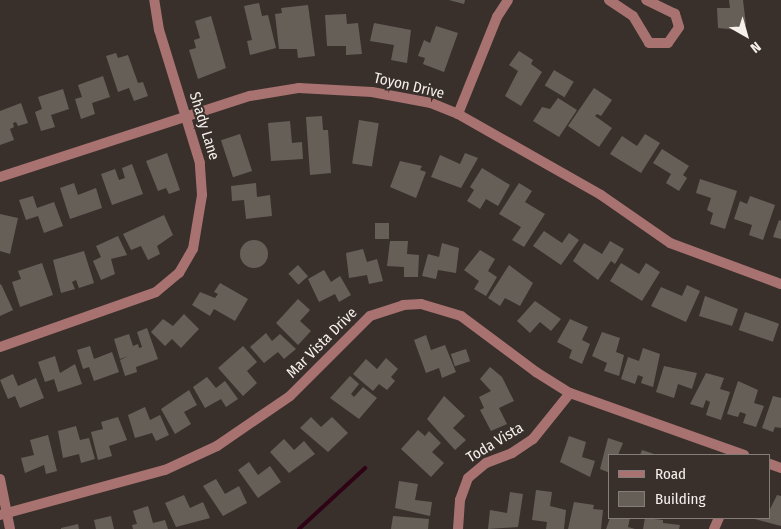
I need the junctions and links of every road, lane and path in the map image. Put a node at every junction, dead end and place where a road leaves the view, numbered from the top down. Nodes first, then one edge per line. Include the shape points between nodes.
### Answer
1 (154, 0) edge
2 (499, 0) edge
3 (508, 0) edge
4 (609, 0) edge
5 (646, 0) edge
6 (497, 17) junction
7 (458, 114) junction
8 (185, 115) junction
9 (0, 177) edge
10 (781, 284) edge
11 (0, 346) edge
12 (570, 393) junction
13 (739, 454) edge
14 (0, 479) edge
15 (4, 514) edge
16 (10, 529) edge
17 (458, 529) edge

1 - 8 street, Shady Lane via 159,30
2 - 6 street
3 - 6 street
4 - 5 street via 632,16 640,34 649,43 668,43 677,33 675,14
6 - 7 street
7 - 8 street, Toyon Drive via 431,103 389,95 299,88 222,103
7 - 10 street, Toyon Drive via 601,196 670,243
8 - 9 street, Toyon Drive
8 - 11 street, Shady Lane via 200,163 202,195 193,249 179,272 156,292 141,299
12 - 13 street, Mar Vista Drive
12 - 15 street, Mar Vista Drive via 461,316 421,304 402,305 370,316 290,396 217,446 165,470
12 - 17 street, Toda Vista via 533,439 512,453 486,462 468,478 460,500
14 - 15 street
15 - 16 street

